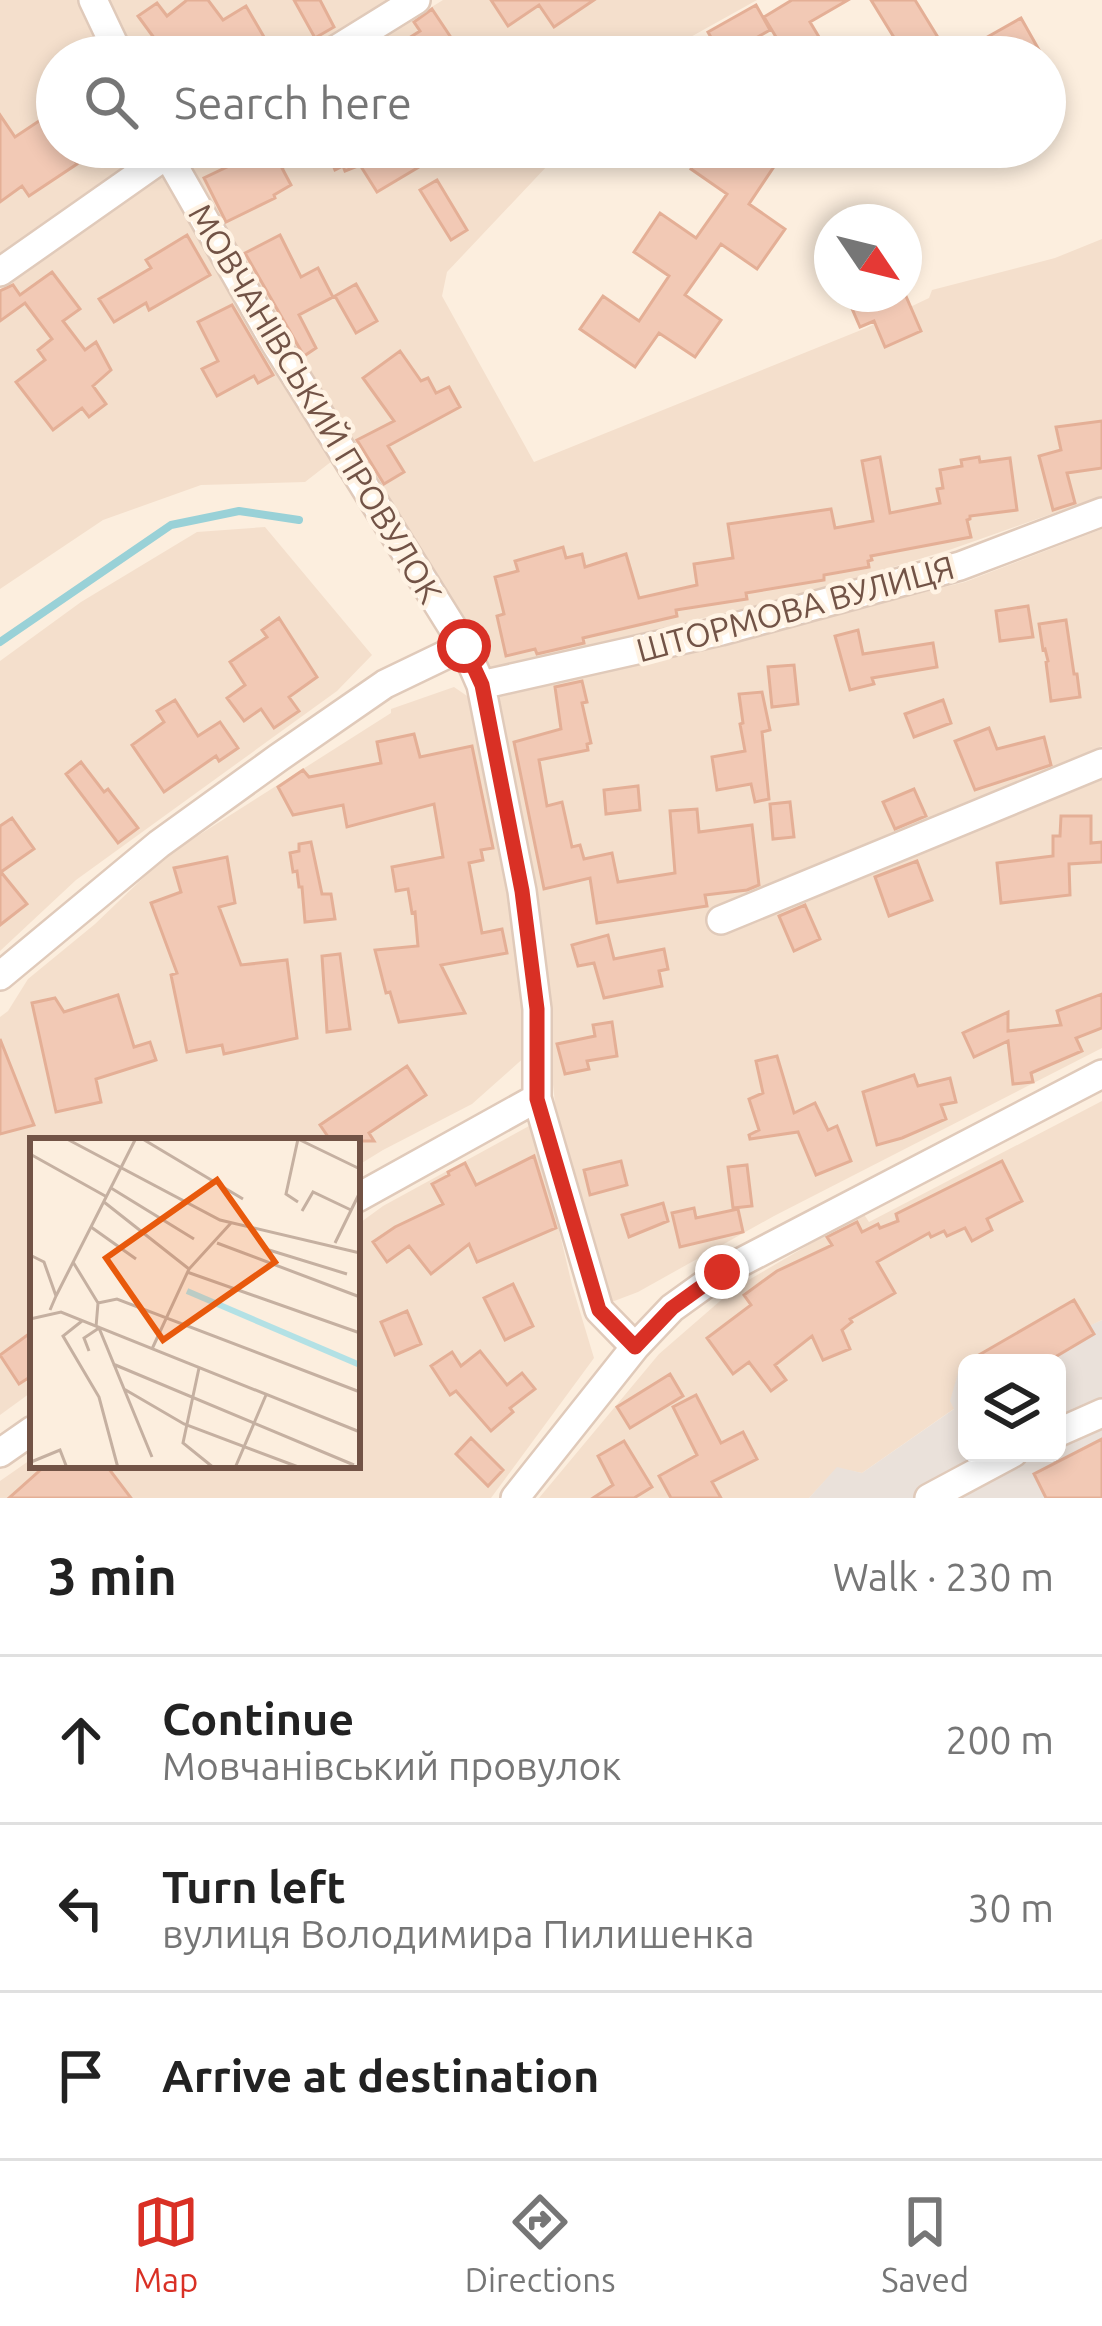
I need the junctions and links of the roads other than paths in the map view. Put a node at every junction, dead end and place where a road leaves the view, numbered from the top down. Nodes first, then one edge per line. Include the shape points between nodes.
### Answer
1 (93, 0) edge
2 (416, 0) edge
3 (110, 36) edge
4 (358, 36) edge
5 (144, 168) edge
6 (180, 168) edge
7 (0, 272) edge
8 (1102, 512) edge
9 (464, 646) junction
10 (482, 685) junction
11 (1102, 763) edge
12 (721, 920) dead end
13 (0, 976) edge
14 (1102, 1074) edge
15 (537, 1099) junction
16 (360, 1196) edge
17 (635, 1347) junction
18 (1102, 1413) edge
19 (1066, 1429) edge
20 (30, 1432) edge
21 (0, 1453) edge
22 (996, 1462) edge
23 (515, 1498) edge
24 (928, 1498) edge

1 - 3 street
2 - 4 street
5 - 7 street
6 - 9 street, МОВЧАНІВСЬКИЙ ПРОВУЛОК via 275,343
8 - 10 street, ШТОРМОВА ВУЛИЦЯ via 960,566 721,632
9 - 10 street, МОВЧАНІВСЬКИЙ ПРОВУЛОК
9 - 13 street via 385,684 278,758
10 - 15 street, МОВЧАНІВСЬКИЙ ПРОВУЛОК via 522,891 537,1009
11 - 12 street
14 - 17 street via 722,1272
15 - 16 street
15 - 17 street, МОВЧАНІВСЬКИЙ ПРОВУЛОК via 599,1310
17 - 23 street
18 - 19 street
20 - 21 street
22 - 24 street

